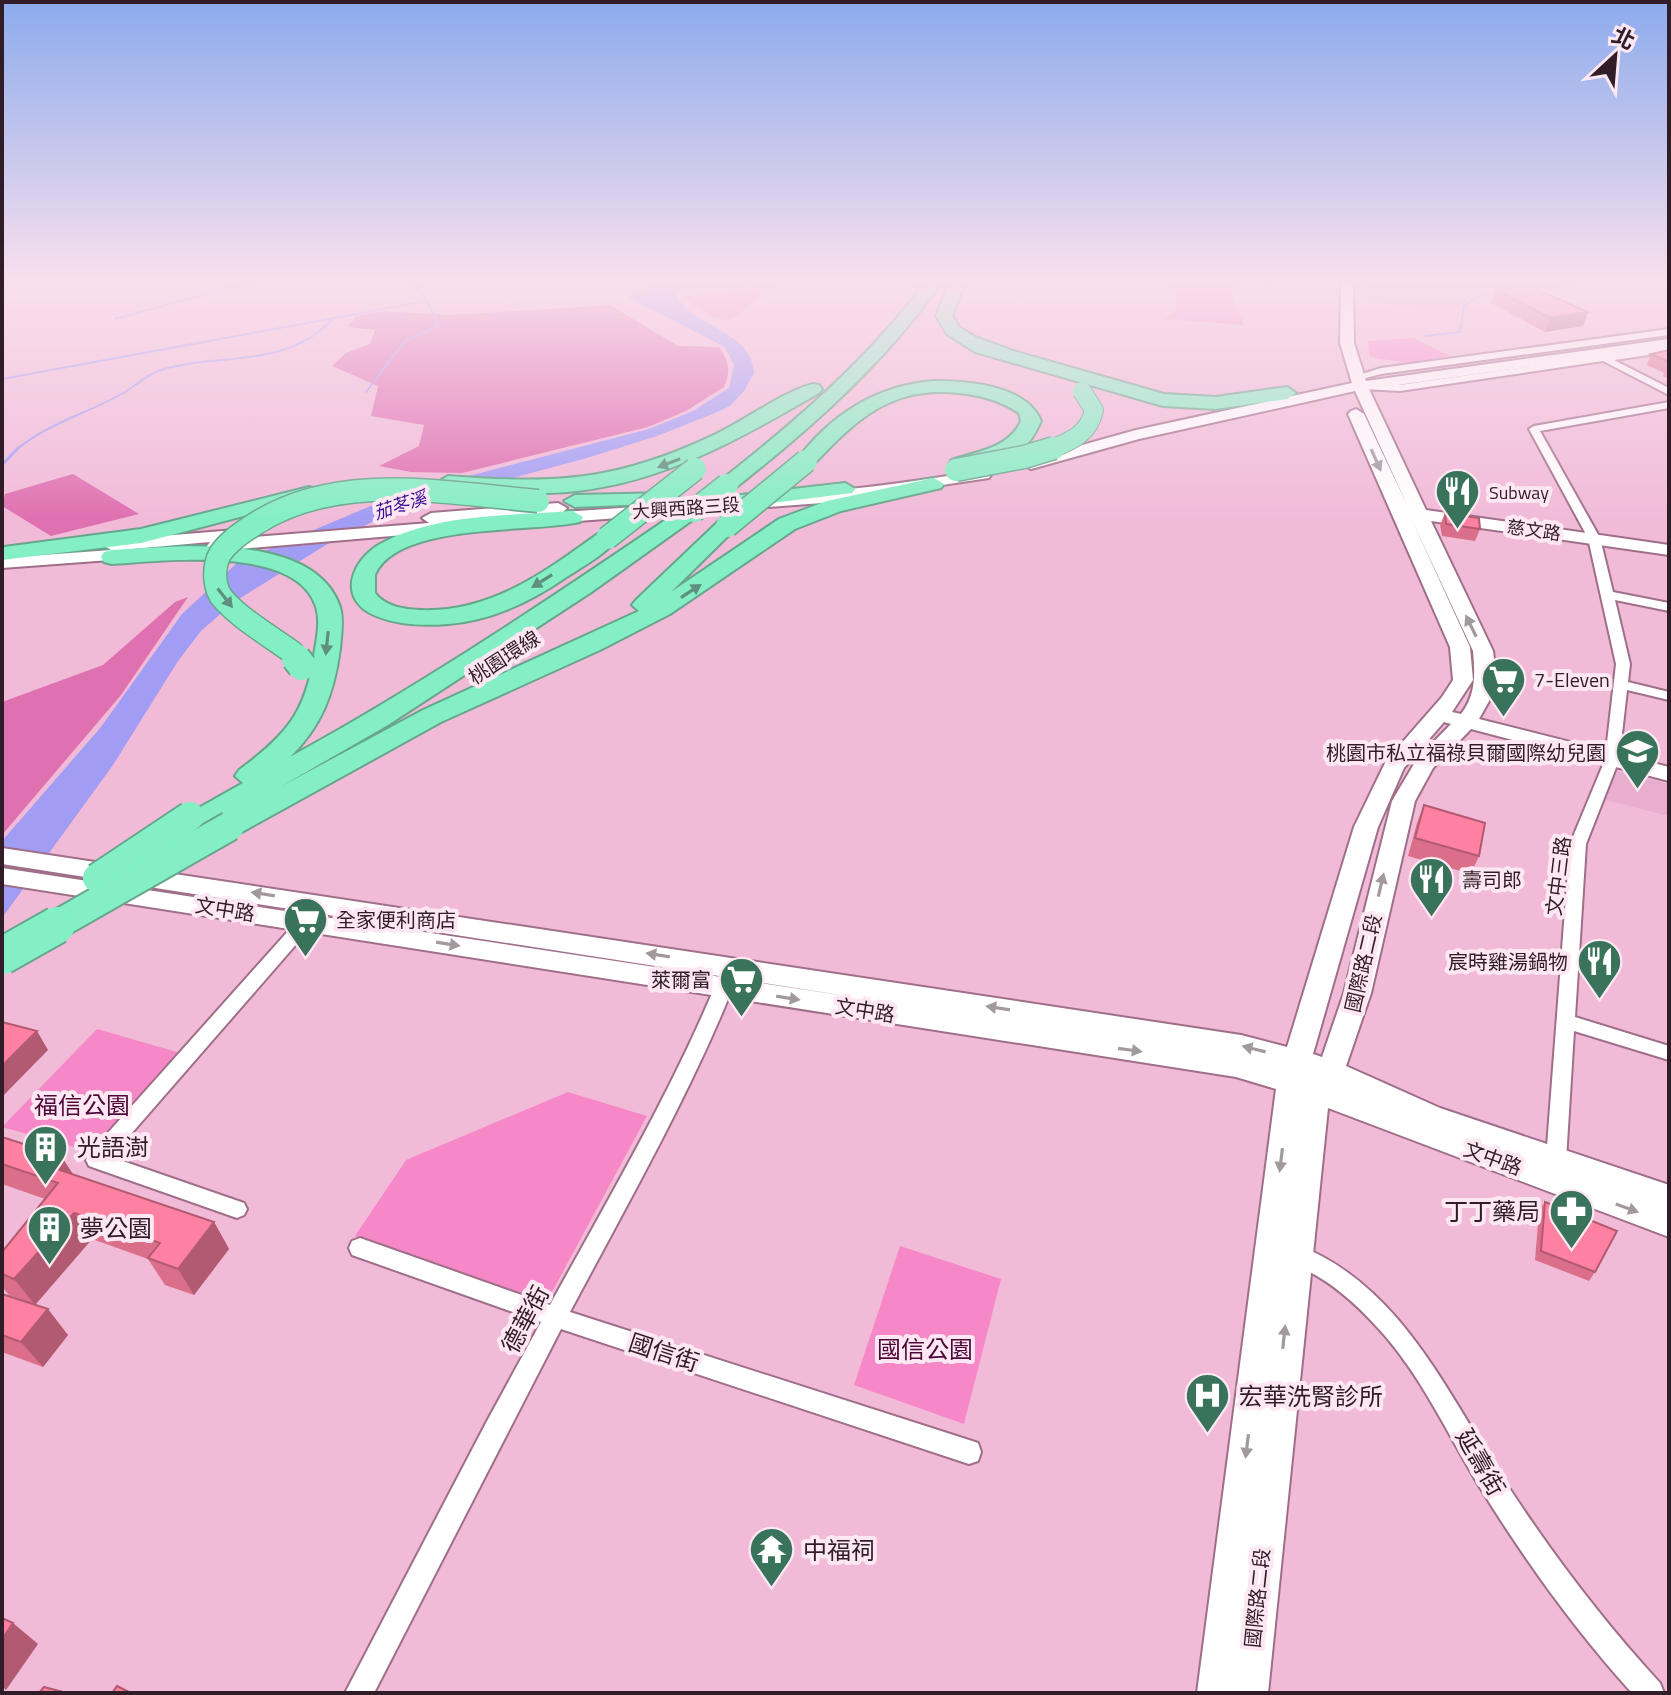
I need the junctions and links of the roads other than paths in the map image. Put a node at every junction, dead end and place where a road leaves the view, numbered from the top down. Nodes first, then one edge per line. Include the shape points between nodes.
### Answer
1 (849, 362) edge
2 (869, 362) edge
3 (881, 362) edge
4 (1018, 362) edge
5 (1032, 362) edge
6 (1343, 362) edge
7 (1507, 362) edge
8 (1611, 362) edge
9 (1352, 383) junction
10 (813, 389) junction
11 (1669, 392) edge
12 (1287, 393) junction
13 (1669, 405) edge
14 (1354, 408) junction
15 (1136, 435) junction
16 (953, 468) junction
17 (934, 484) junction
18 (669, 499) junction
19 (715, 507) junction
20 (1409, 512) junction
21 (572, 517) junction
22 (1594, 538) junction
23 (242, 539) junction
24 (1669, 550) edge
25 (3, 557) edge
26 (82, 558) junction
27 (1608, 595) junction
28 (1669, 607) edge
29 (520, 675) junction
30 (1622, 685) junction
31 (1669, 696) edge
32 (1439, 713) junction
33 (1465, 722) junction
34 (270, 759) junction
35 (1612, 760) junction
36 (1669, 774) edge
37 (194, 819) junction
38 (230, 826) junction
39 (6, 866) edge
40 (314, 912) junction
41 (2, 932) edge
42 (2, 956) edge
43 (728, 977) junction
44 (1565, 1021) junction
45 (1669, 1053) edge
46 (1309, 1076) junction
47 (1556, 1160) junction
48 (1669, 1199) edge
49 (237, 1209) dead end
50 (1669, 1223) edge
51 (360, 1248) dead end
52 (1293, 1253) junction
53 (555, 1317) junction
54 (969, 1452) dead end
55 (359, 1693) edge
56 (1218, 1693) edge
57 (1247, 1693) edge
58 (1650, 1693) edge

1 - 10 highway
2 - 19 highway, 桃園環線
3 - 19 highway, 桃園環線 via 850,397 751,483
4 - 16 highway, bridge via 1082,391 1095,416 1073,440 1036,453
5 - 12 highway via 1163,400 1216,403
6 - 9 street, 國際路二段
7 - 9 street, 大興西路三段
8 - 11 street
9 - 12 street, 大興西路三段
9 - 14 street, 國際路二段
9 - 15 street, 大興西路三段
9 - 20 street, 國際路二段
10 -> 21 highway, bridge via 695,469 607,538 511,600 461,616 416,618 386,612 366,599 361,588 369,564 410,539
10 -> 25 highway via 674,461 636,474 579,484 367,483 141,536
12 - 16 street, 大興西路三段
13 - 22 street, 文中三路 via 1534,429
14 - 15 street via 1323,399 1157,437
14 -> 20 street, 國際路二段
15 - 17 street, 大興西路三段
16 - 18 street, 大興西路三段
16 - 19 highway via 883,484
16 - 19 highway, bridge via 1018,440 1029,427 1025,410 1006,397 935,386 881,397 858,411 806,461
17 - 19 street, 大興西路三段
29 -> 17 highway via 662,609 787,524 835,506
18 - 23 street, 大興西路三段
18 -> 34 highway, bridge via 538,501 355,491 285,508 242,531 216,561 216,587 222,599 292,652 308,684 305,705
19 - 21 street, 大興西路三段
19 - 29 highway via 637,610
19 - 37 highway, 桃園環線 via 379,719
19 - 38 highway, 桃園環線 via 652,558 528,642
20 - 22 street, 慈文路
20 - 32 street, 國際路二段 via 1460,647 1463,680
33 -> 20 street, 國際路二段 via 1485,694 1483,651
21 - 23 street, 大興西路三段
22 - 24 street, 慈文路
22 - 27 street, 文中三路
23 - 25 street, 大興西路三段
23 - 26 street, 大興西路三段
25 - 26 street, 大興西路三段
26 -> 34 highway via 254,557 285,565 318,587 329,606 321,693 304,727
27 - 28 street
27 - 30 street, 文中三路 via 1623,664
29 - 38 highway via 432,716
30 - 31 street
30 - 35 street, 文中三路
32 - 33 street
32 - 46 street, 國際路二段 via 1394,766 1375,805 1343,900
33 - 35 street
46 -> 33 street, 國際路二段 via 1346,1033 1404,802 1425,764
34 - 37 highway
35 - 36 street
35 - 44 street, 文中三路 via 1578,844
37 - 41 highway, 桃園環線, bridge
38 - 42 highway, 桃園環線, bridge
39 - 40 street, 文中路
40 - 43 street, 文中路
40 - 49 street via 96,1160
43 - 46 street, 文中路 via 1241,1046
43 - 53 street, 德華街 via 646,1150
44 - 45 street
44 - 47 street, 文中三路
46 - 47 street, 文中路 via 1368,1091
46 -> 50 street, 文中路
46 - 52 street, 國際路二段
46 -> 56 street, 國際路二段
47 - 48 street, 文中路
51 - 53 street, 國信街
57 -> 52 street, 國際路二段
52 - 58 street, 延壽街 via 1322,1264 1413,1351 1518,1523
53 - 54 street, 國信街
53 - 55 street, 德華街

